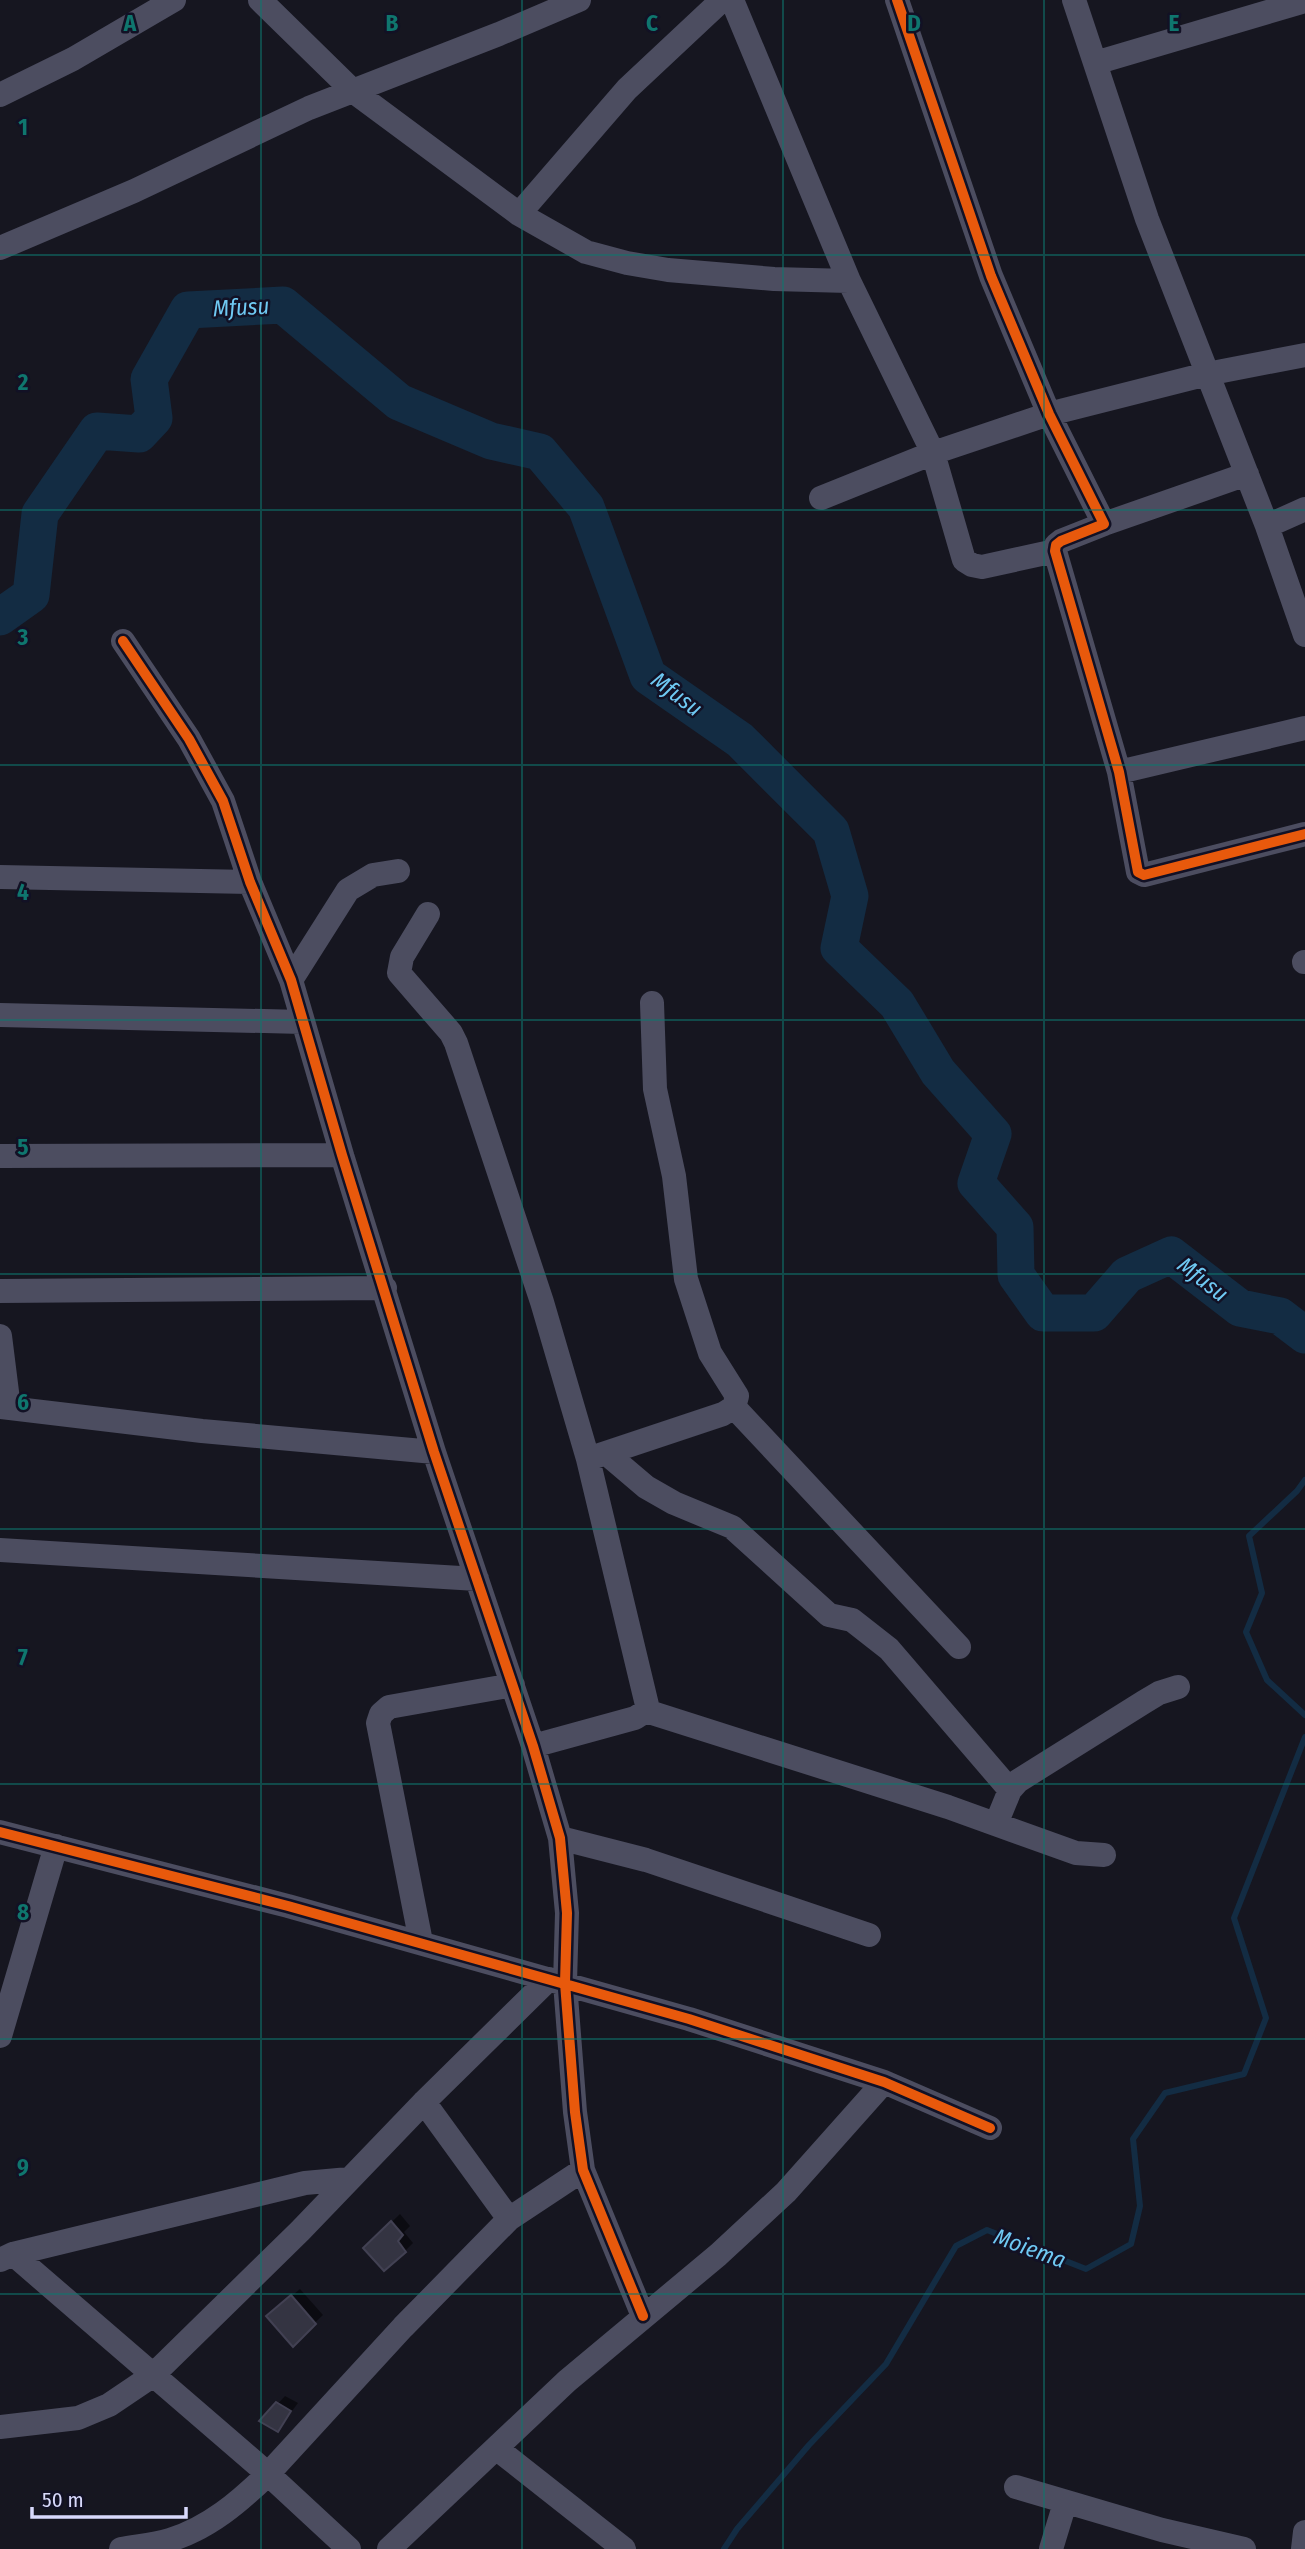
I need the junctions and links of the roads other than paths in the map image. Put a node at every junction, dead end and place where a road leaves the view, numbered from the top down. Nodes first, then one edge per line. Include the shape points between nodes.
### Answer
1 (174, 0) edge
2 (260, 0) edge
3 (579, 0) edge
4 (722, 0) edge
5 (732, 0) edge
6 (897, 0) edge
7 (1074, 0) edge
8 (1305, 1) edge
9 (1094, 63) junction
10 (352, 92) junction
11 (0, 95) edge
12 (519, 214) junction
13 (0, 248) edge
14 (849, 281) junction
15 (1305, 355) edge
16 (1207, 374) junction
17 (1049, 414) junction
18 (933, 453) junction
19 (1247, 474) junction
20 (821, 498) dead end
21 (1305, 509) edge
22 (1104, 524) junction
23 (1267, 526) junction
24 (1055, 551) junction
25 (1305, 635) edge
26 (123, 641) dead end
27 (1305, 728) edge
28 (1119, 772) junction
29 (1305, 834) edge
30 (398, 871) dead end
31 (0, 877) edge
32 (250, 882) junction
33 (428, 914) dead end
34 (291, 980) junction
35 (652, 1003) dead end
36 (0, 1015) edge
37 (303, 1022) junction
38 (342, 1155) junction
39 (0, 1156) edge
40 (385, 1288) junction
41 (0, 1291) edge
42 (0, 1336) edge
43 (734, 1406) junction
44 (4, 1408) edge
45 (434, 1452) junction
46 (597, 1456) junction
47 (0, 1550) edge
48 (477, 1579) junction
49 (959, 1647) dead end
50 (513, 1685) junction
51 (1178, 1687) dead end
52 (646, 1711) junction
53 (533, 1746) junction
54 (1010, 1790) junction
55 (996, 1824) junction
56 (0, 1832) edge
57 (560, 1838) junction
58 (56, 1846) junction
59 (1104, 1855) dead end
60 (869, 1935) dead end
61 (421, 1942) junction
62 (557, 1981) junction
63 (0, 2036) edge
64 (884, 2082) junction
65 (424, 2102) junction
66 (990, 2128) dead end
67 (583, 2170) junction
68 (349, 2179) junction
69 (509, 2219) junction
70 (7, 2257) edge
71 (643, 2316) junction
72 (152, 2376) junction
73 (0, 2427) edge
74 (496, 2448) junction
75 (268, 2474) junction
76 (1016, 2487) dead end
77 (1065, 2503) junction
78 (1305, 2532) edge
79 (121, 2549) edge
80 (349, 2549) edge
81 (389, 2549) edge
82 (624, 2549) edge
83 (1051, 2549) edge
84 (1244, 2549) edge
85 (1303, 2549) edge

1 - 11 street via 73,60
2 - 10 street
3 - 10 street
4 - 12 street via 627,89
5 - 14 street
6 - 17 street via 991,276
7 - 9 street
8 - 9 street
9 - 16 street
10 - 12 street
10 - 13 street
12 - 14 street via 586,252 626,263 774,279
14 - 18 street
15 - 16 street
16 - 17 street
16 - 19 street
17 - 18 street
17 - 22 street
18 - 20 street
18 - 24 street via 964,560 982,568
19 - 22 street
19 - 23 street
21 - 23 street
22 - 24 street via 1061,541
23 - 25 street
24 - 28 street
26 - 32 street via 189,739 223,802
27 - 28 street
28 - 29 street via 1137,869 1144,875
30 - 34 street via 373,875 348,890
31 - 32 street
32 - 34 street
33 - 46 street via 402,957 398,973 452,1033
34 - 37 street
35 - 43 street via 655,1089 674,1176 686,1279 710,1353 737,1396
36 - 37 street
37 - 38 street
38 - 39 street
38 - 40 street
40 - 41 street
40 - 45 street
42 - 44 street
43 - 46 street via 723,1414
43 - 49 street
44 - 45 street
45 - 48 street
46 - 52 street
46 - 54 street via 674,1503 732,1527 829,1615 852,1620 889,1649
47 - 48 street
48 - 50 street
50 - 53 street
50 - 61 street via 389,1707 381,1714 378,1723
51 - 54 street via 1144,1702
52 - 53 street
52 - 55 street
53 - 57 street
54 - 55 street
55 - 59 street via 1076,1853
56 - 58 street
57 - 60 street via 646,1860
57 - 62 street via 567,1913
58 - 61 street
58 - 63 street
61 - 62 street
62 - 64 street
62 - 65 street
62 - 67 street
64 - 66 street
64 - 71 street via 786,2192
65 - 68 street
65 - 69 street
67 - 69 street
67 - 71 street
68 - 70 street via 305,2183
68 - 72 street
69 - 75 street
70 - 72 street
71 - 74 street
72 - 73 street via 108,2405 78,2418
72 - 75 street
74 - 81 street
74 - 82 street
75 - 79 street via 237,2504 199,2529 169,2541
75 - 80 street
76 - 77 street
77 - 83 street
77 - 84 street
78 - 85 street

